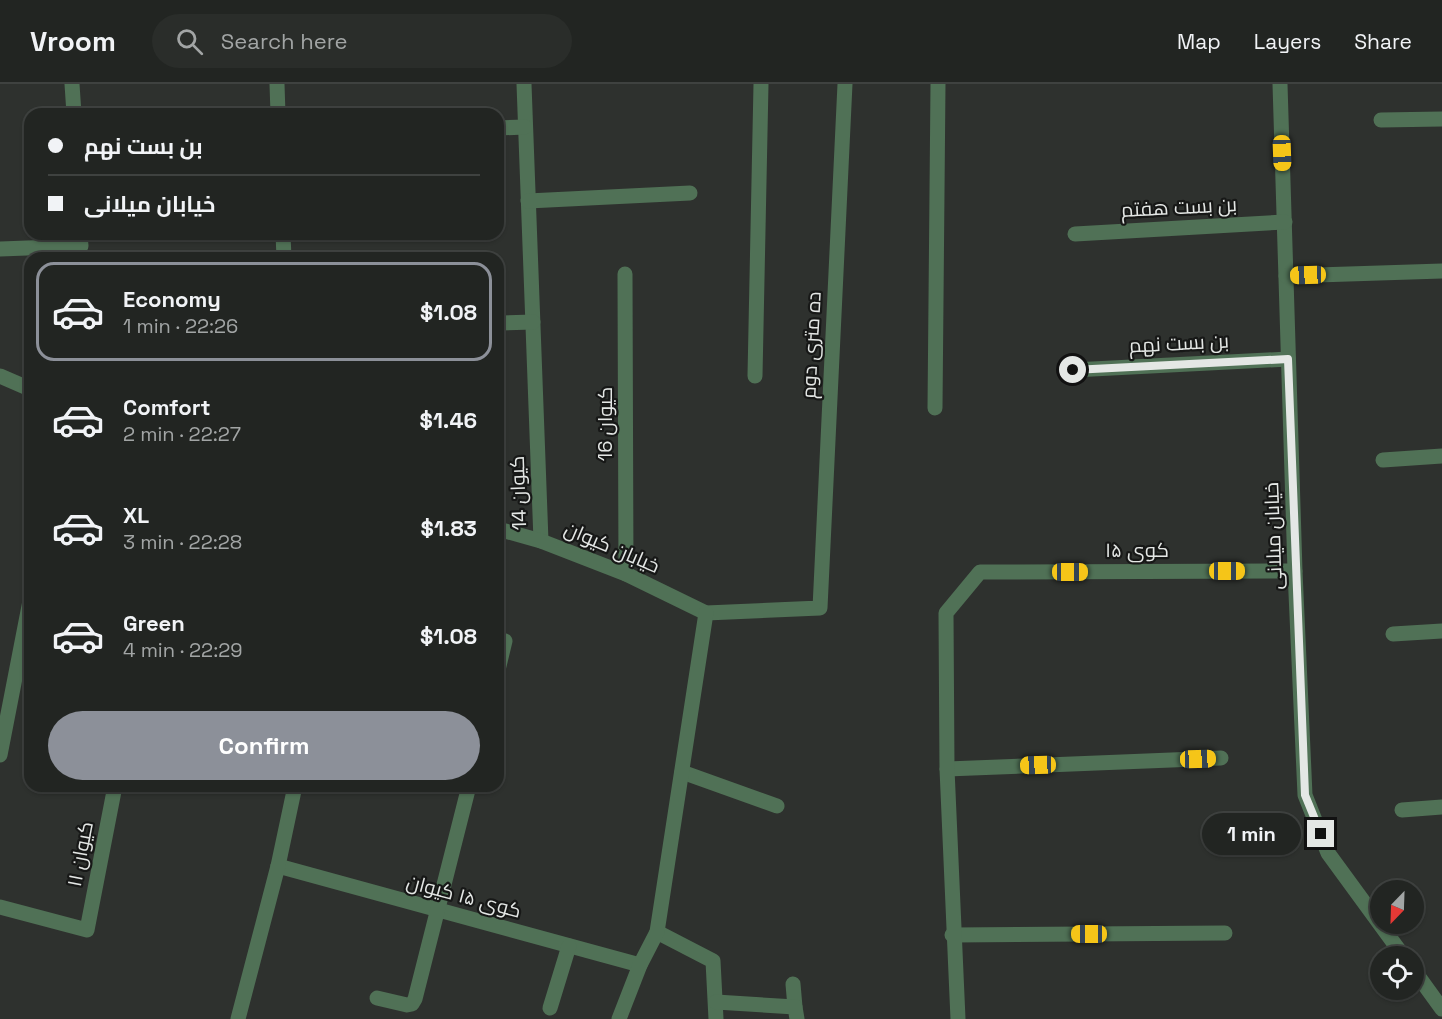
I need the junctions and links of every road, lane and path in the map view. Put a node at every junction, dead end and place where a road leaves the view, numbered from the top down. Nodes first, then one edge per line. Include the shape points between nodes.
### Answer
1 (72, 84) edge
2 (277, 84) edge
3 (524, 84) edge
4 (761, 84) edge
5 (845, 84) edge
6 (938, 84) edge
7 (1280, 84) edge
8 (74, 108) edge
9 (278, 108) edge
10 (1442, 119) edge
11 (1381, 120) dead end
12 (525, 127) junction
13 (504, 128) edge
14 (690, 194) dead end
15 (528, 201) junction
16 (1285, 222) junction
17 (1075, 234) dead end
18 (80, 246) edge
19 (0, 249) edge
20 (1442, 271) edge
21 (625, 274) dead end
22 (1286, 276) junction
23 (533, 322) junction
24 (504, 323) edge
25 (1288, 359) junction
26 (1073, 370) dead end
27 (0, 376) edge
28 (754, 376) dead end
29 (24, 386) edge
30 (935, 408) dead end
31 (1442, 456) edge
32 (1383, 460) dead end
33 (504, 531) edge
34 (541, 541) junction
35 (1295, 571) junction
36 (626, 574) junction
37 (706, 613) junction
38 (1442, 631) edge
39 (24, 632) edge
40 (1392, 634) dead end
41 (0, 755) edge
42 (1221, 758) dead end
43 (946, 769) junction
44 (682, 772) junction
45 (114, 792) edge
46 (294, 792) edge
47 (468, 792) edge
48 (777, 806) dead end
49 (1442, 807) edge
50 (1402, 810) dead end
51 (278, 866) junction
52 (0, 907) edge
53 (438, 911) junction
54 (657, 932) junction
55 (1225, 933) dead end
56 (952, 935) junction
57 (569, 946) junction
58 (1396, 946) edge
59 (640, 965) junction
60 (793, 984) dead end
61 (1424, 984) edge
62 (377, 998) dead end
63 (716, 1002) junction
64 (550, 1008) dead end
65 (1442, 1009) edge
66 (796, 1013) edge
67 (238, 1019) edge
68 (619, 1019) edge
69 (717, 1019) edge
70 (958, 1019) edge

1 - 8 street
2 - 9 street
3 - 12 street, کیوان 14
4 - 28 street
5 - 37 street, ده متری دوم via 819,608
6 - 30 street
7 - 16 street, خیابان میلانی
10 - 11 street
12 - 13 street
12 - 15 street, کیوان 14
14 - 15 street
15 - 23 street, کیوان 14
16 - 17 street, بن بست هفتم
16 - 22 street, خیابان میلانی
18 - 19 street
20 - 22 street
21 - 36 street, کیوان 16
22 - 25 street, خیابان میلانی
23 - 24 street
23 - 34 street, کیوان 14
25 - 26 street, بن بست نهم
25 - 35 street, خیابان میلانی
27 - 29 street
31 - 32 street
33 - 34 street, خیابان کیوان
34 - 36 street, خیابان کیوان
35 - 43 street, کوی ۱۵ via 980,572 946,613
35 - 58 street, خیابان میلانی via 1305,795 1328,853
36 - 37 street, خیابان کیوان
37 - 44 street
38 - 40 street
39 - 41 street
42 - 43 street
43 - 56 street
44 - 48 street
44 - 54 street
45 - 52 street, کیوان ۱۱ via 87,930
46 - 51 street
47 - 53 street
49 - 50 street
51 - 53 street, کوی ۱۵ کیوان
51 - 67 street
53 - 57 street, کوی ۱۵ کیوان
53 - 62 street via 412,1004
54 - 59 street
54 - 63 street via 713,961
55 - 56 street
56 - 70 street
57 - 59 street, کوی ۱۵ کیوان
57 - 64 street
59 - 68 street
60 - 66 street
61 - 65 street
63 - 66 street
63 - 69 street

